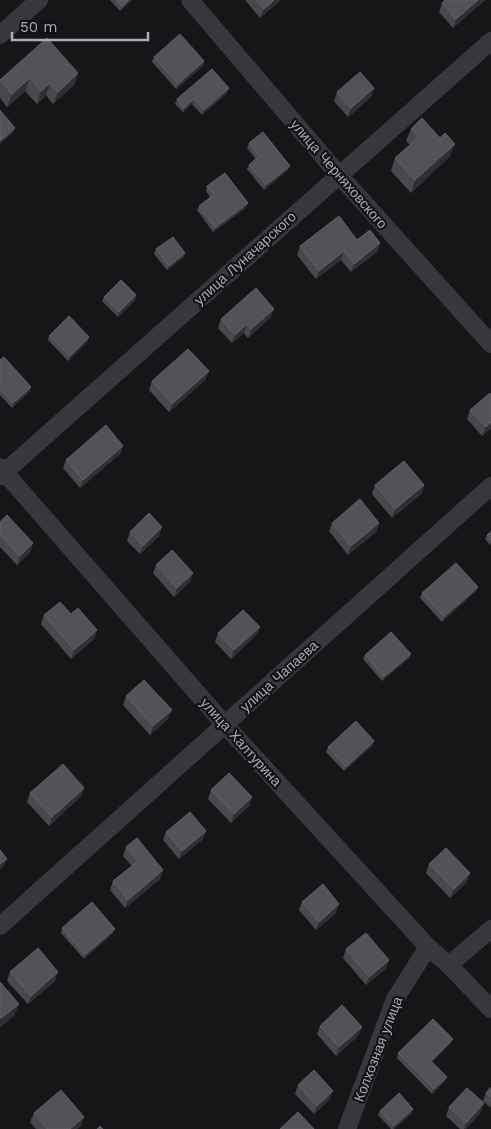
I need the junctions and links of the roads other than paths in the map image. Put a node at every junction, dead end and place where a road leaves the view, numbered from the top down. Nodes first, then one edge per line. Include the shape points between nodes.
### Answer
1 (39, 0) edge
2 (190, 0) edge
3 (0, 35) edge
4 (491, 41) edge
5 (338, 175) junction
6 (491, 344) edge
7 (1, 471) edge
8 (491, 486) edge
9 (225, 725) junction
10 (0, 926) edge
11 (491, 929) edge
12 (428, 947) junction
13 (450, 965) junction
14 (491, 1009) edge
15 (347, 1129) edge

1 - 3 street
2 - 5 street, улица Черняховского
4 - 5 street, улица Луначарского
5 - 6 street, улица Черняховского
5 - 7 street, улица Луначарского
7 - 9 street, улица Халтурина
8 - 9 street, улица Чапаева
9 - 10 street, улица Чапаева
9 - 12 street, улица Халтурина
11 - 13 street
12 - 13 street, улица Халтурина
12 - 15 street, Колхозная улица via 395,999
13 - 14 street, улица Халтурина

